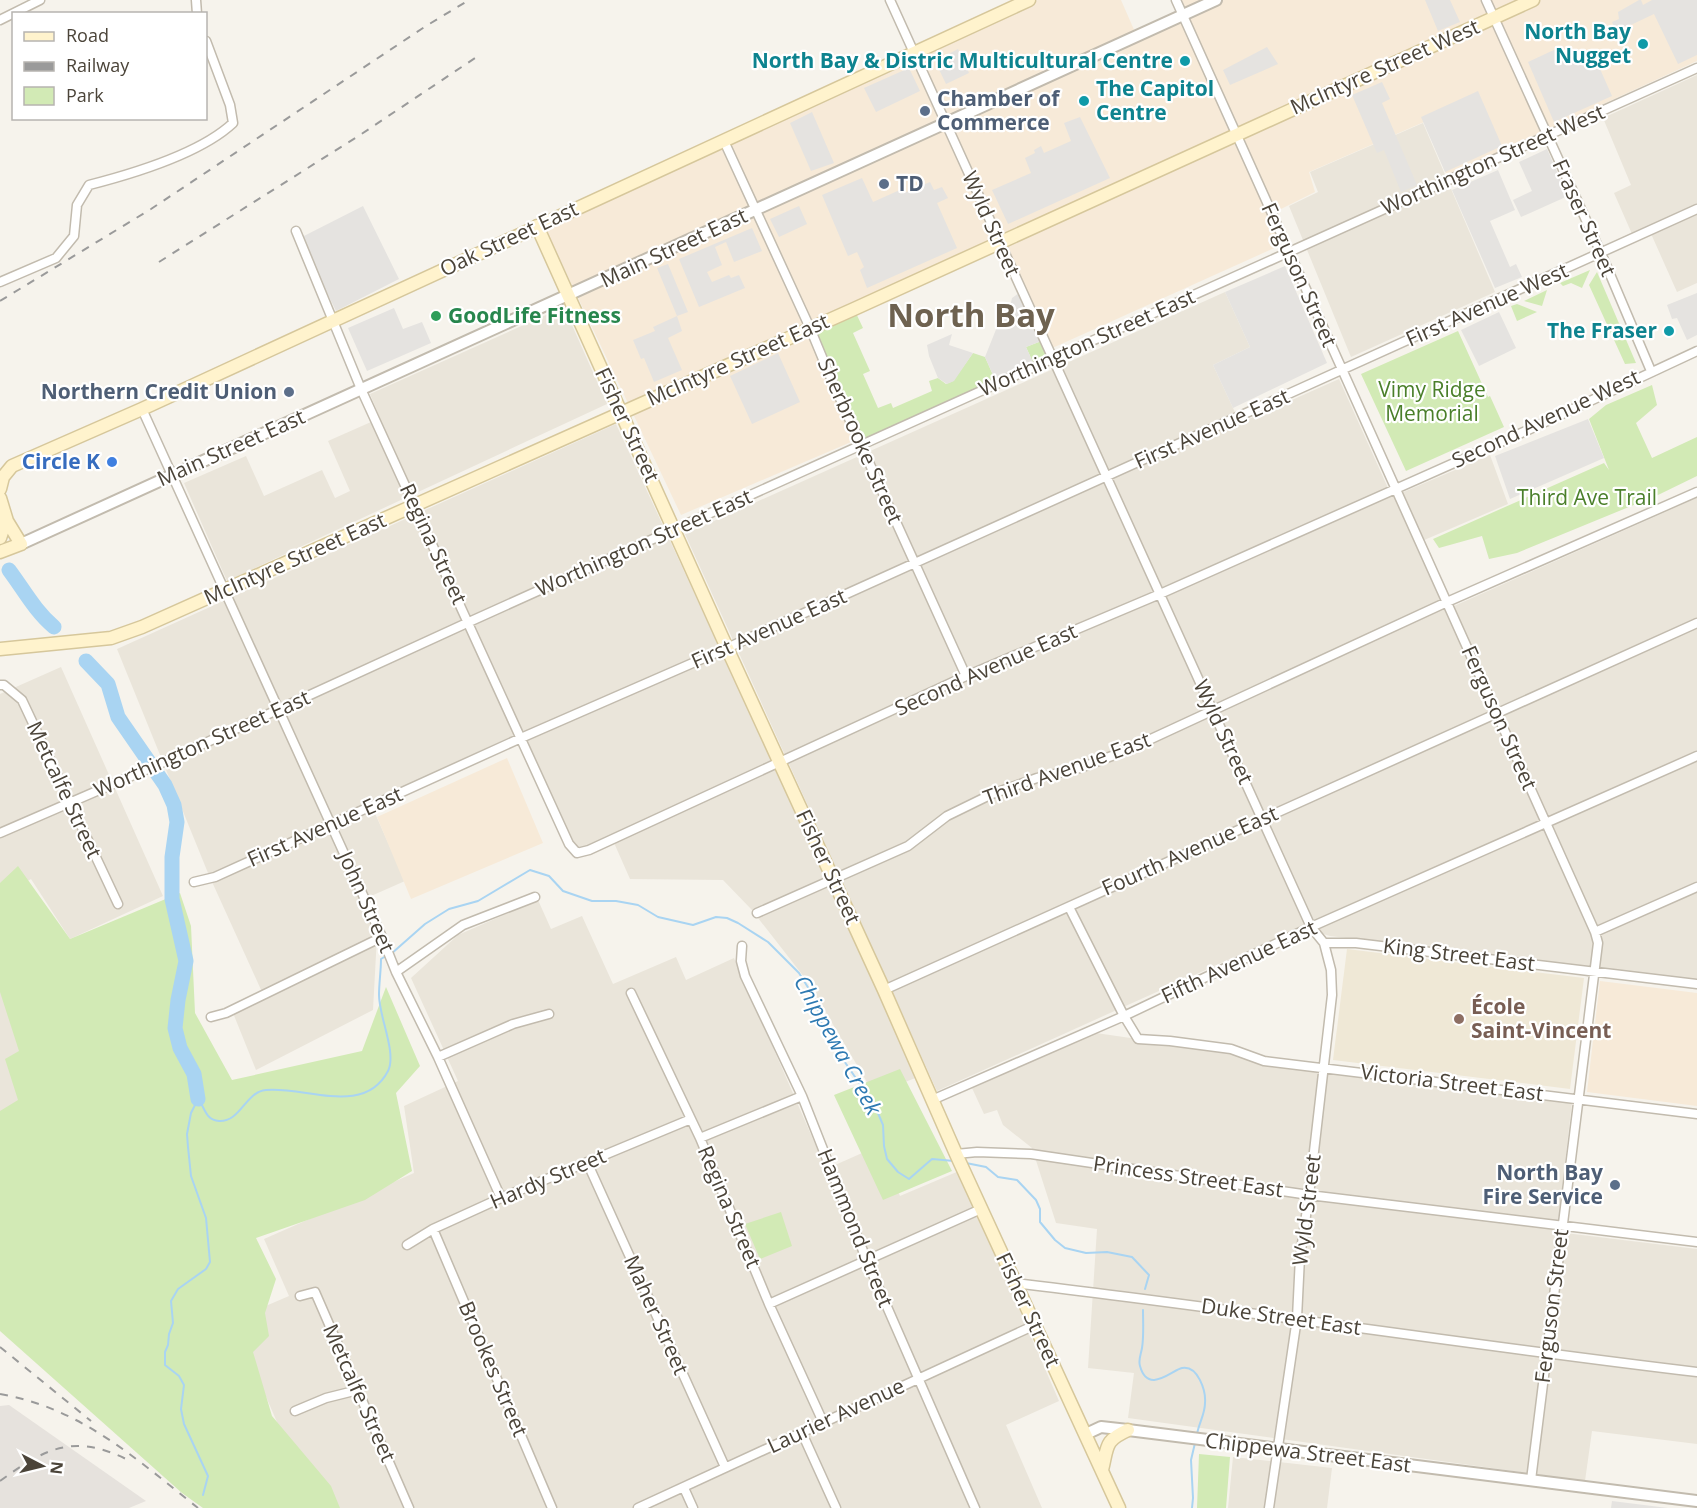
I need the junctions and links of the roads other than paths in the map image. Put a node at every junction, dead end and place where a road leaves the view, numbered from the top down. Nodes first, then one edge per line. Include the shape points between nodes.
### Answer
1 (40, 0) edge
2 (890, 0) edge
3 (1029, 0) edge
4 (1176, 0) edge
5 (1216, 0) edge
6 (1486, 0) edge
7 (1533, 0) edge
8 (16, 12) edge
9 (1182, 15) junction
10 (1494, 18) junction
11 (207, 44) edge
12 (914, 53) junction
13 (1697, 68) edge
14 (946, 124) junction
15 (1236, 135) junction
16 (1547, 136) junction
17 (724, 141) junction
18 (1697, 209) edge
19 (755, 211) junction
20 (537, 226) junction
21 (296, 231) dead end
22 (999, 242) junction
23 (1288, 252) junction
24 (1601, 253) junction
25 (0, 282) edge
26 (568, 296) junction
27 (334, 320) junction
28 (810, 328) junction
29 (1697, 351) edge
30 (1052, 359) junction
31 (1342, 370) junction
32 (1651, 371) junction
33 (362, 389) junction
34 (142, 409) junction
35 (621, 412) junction
36 (862, 446) junction
37 (172, 475) junction
38 (1108, 476) junction
39 (1395, 488) junction
40 (0, 489) edge
41 (1697, 492) edge
42 (2, 504) edge
43 (415, 506) junction
44 (675, 529) junction
45 (0, 538) edge
46 (21, 544) junction
47 (0, 552) edge
48 (914, 563) junction
49 (225, 590) junction
50 (1160, 594) junction
51 (1447, 602) junction
52 (469, 622) junction
53 (1697, 623) edge
54 (727, 648) junction
55 (0, 649) edge
56 (966, 676) junction
57 (0, 685) edge
58 (1213, 709) junction
59 (279, 710) junction
60 (1497, 713) junction
61 (521, 738) junction
62 (1697, 756) edge
63 (780, 762) junction
64 (70, 802) junction
65 (1262, 818) junction
66 (330, 824) junction
67 (1546, 824) junction
68 (0, 833) edge
69 (577, 853) joint
70 (833, 879) junction
71 (194, 882) dead end
72 (1697, 887) edge
73 (535, 897) dead end
74 (118, 904) dead end
75 (1069, 907) junction
76 (757, 913) dead end
77 (1311, 927) junction
78 (1595, 932) junction
79 (383, 939) junction
80 (1324, 943) junction
81 (742, 946) dead end
82 (396, 972) junction
83 (1594, 972) junction
84 (1697, 984) edge
85 (884, 990) junction
86 (631, 993) dead end
87 (549, 1014) dead end
88 (1124, 1016) junction
89 (210, 1017) dead end
90 (438, 1057) junction
91 (1324, 1068) junction
92 (802, 1096) junction
93 (1579, 1098) junction
94 (932, 1100) junction
95 (1697, 1114) edge
96 (692, 1119) junction
97 (700, 1138) junction
98 (957, 1157) junction
99 (587, 1162) junction
100 (1309, 1195) junction
101 (501, 1198) junction
102 (981, 1209) junction
103 (1562, 1227) junction
104 (434, 1229) junction
105 (1697, 1242) edge
106 (407, 1245) dead end
107 (867, 1261) junction
108 (1015, 1283) junction
109 (300, 1296) dead end
110 (769, 1304) junction
111 (1297, 1318) junction
112 (1035, 1325) junction
113 (1546, 1354) junction
114 (1697, 1372) edge
115 (918, 1378) junction
116 (358, 1390) junction
117 (296, 1411) dead end
118 (823, 1422) junction
119 (1128, 1430) junction
120 (802, 1433) junction
121 (1086, 1434) junction
122 (1276, 1449) junction
123 (725, 1467) junction
124 (1102, 1470) junction
125 (1531, 1480) junction
126 (684, 1488) junction
127 (1697, 1501) edge
128 (409, 1508) edge
129 (552, 1508) edge
130 (638, 1508) edge
131 (693, 1508) edge
132 (836, 1508) edge
133 (975, 1508) edge
134 (1119, 1508) edge
135 (1269, 1508) edge

1 - 8 street
2 - 12 street, Wyld Street
3 - 12 main road, Oak Street East
4 - 9 street, Ferguson Street
5 - 9 street, Main Street East
6 - 10 street, Fraser Street
7 - 10 main road, McIntyre Street West
9 - 14 street, Main Street East
9 - 15 street, Ferguson Street
10 - 15 main road, McIntyre Street West
10 - 16 street, Fraser Street
11 - 25 street via 233,123 201,145 89,185 77,205 74,236 56,258
12 - 14 street, Wyld Street
12 - 17 main road, Oak Street East
13 - 16 street, Worthington Street West
14 - 19 street, Main Street East
14 - 22 street, Wyld Street
15 - 22 main road, McIntyre Street East
15 - 23 street, Ferguson Street
16 - 23 street, Worthington Street West
16 - 24 street, Fraser Street
17 - 19 street, Sherbrooke Street
17 - 20 main road, Oak Street East
18 - 24 street, First Avenue West
19 - 26 street, Main Street East
19 - 28 street, Sherbrooke Street
20 - 26 main road, Fisher Street
20 - 27 main road, Oak Street East
21 - 27 street, Regina Street
22 - 28 main road, McIntyre Street East
22 - 30 street, Wyld Street
23 - 30 street, Worthington Street East
23 - 31 street, Ferguson Street
24 - 31 street, First Avenue West
24 - 32 street, Fraser Street
26 - 33 street, Main Street East
26 - 35 main road, Fisher Street
27 - 33 street, Regina Street
27 - 34 main road, Oak Street East
28 - 35 main road, McIntyre Street East
28 - 36 street, Sherbrooke Street
29 - 32 street, Second Avenue West
30 - 36 street, Worthington Street East
30 - 38 street, Wyld Street
31 - 38 street, First Avenue East
31 - 39 street, Ferguson Street
32 - 39 street, Second Avenue West
33 - 37 street, Main Street East
33 - 43 street, Regina Street
34 - 37 street, John Street
34 - 40 main road, Oak Street East via 12,466
35 - 43 main road, McIntyre Street East
35 - 44 main road, Fisher Street
36 - 44 street, Worthington Street East
36 - 48 street, Sherbrooke Street
37 - 46 street, Main Street East
37 - 49 street, John Street
38 - 48 street, First Avenue East
38 - 50 street, Wyld Street
39 - 50 street, Second Avenue East
39 - 51 street, Ferguson Street
41 - 51 street, Third Avenue East
42 - 45 main road
42 - 46 main road
43 - 49 main road, McIntyre Street East
43 - 52 street, Regina Street
44 - 52 street, Worthington Street East
44 - 54 main road, Fisher Street
46 - 47 main road, Main Street East
48 - 54 street, First Avenue East
48 - 56 street, Sherbrooke Street
49 - 55 main road, McIntyre Street East via 111,638
49 - 59 street, John Street
50 - 56 street, Second Avenue East
50 - 58 street, Wyld Street
51 - 58 street, Third Avenue East
51 - 60 street, Ferguson Street
52 - 59 street, Worthington Street East
52 - 61 street, Regina Street
53 - 60 street, Fourth Avenue East
54 - 61 street, First Avenue East
54 - 63 main road, Fisher Street
56 - 63 street, Second Avenue East
57 - 64 street, Metcalfe Street via 22,700
58 - 65 street, Wyld Street
58 - 70 street, Third Avenue East via 1125,751 992,794 947,816 908,846
59 - 64 street, Worthington Street East
59 - 66 street, John Street
60 - 65 street, Fourth Avenue East
60 - 67 street, Ferguson Street
61 - 66 street, First Avenue East
61 - 69 street, Regina Street via 568,844
62 - 67 street, Fifth Avenue East
63 - 69 street, Second Avenue East
63 - 70 main road, Fisher Street
64 - 68 street, Worthington Street East
64 - 74 street, Metcalfe Street
65 - 75 street, Fourth Avenue East
65 - 77 street, Wyld Street
66 - 71 street, First Avenue East via 215,877
66 - 79 street, John Street
67 - 77 street, Fifth Avenue East
67 - 78 street, Ferguson Street
70 - 76 street, Third Avenue East
70 - 85 main road, Fisher Street
72 - 78 street
73 - 82 street via 463,925
75 - 85 street, Fourth Avenue East
75 - 88 street
77 - 80 street, Wyld Street
77 - 88 street, Fifth Avenue East
78 - 83 street, Ferguson Street via 1598,943
79 - 82 street, John Street
79 - 89 street
80 - 83 street, King Street East via 1356,943
80 - 91 street, Wyld Street via 1332,995
81 - 92 street, Hammond Street via 745,976
82 - 90 street, John Street
83 - 84 street, King Street East
83 - 93 street, Ferguson Street
85 - 94 main road, Fisher Street
86 - 96 street, Regina Street
87 - 90 street via 513,1024
88 - 91 street, Victoria Street East via 1138,1040 1231,1049 1264,1061
88 - 94 street, Fifth Avenue East
90 - 101 street, John Street
91 - 93 street, Victoria Street East
91 - 100 street, Wyld Street
92 - 97 street
92 - 107 street, Hammond Street
93 - 95 street, Victoria Street East
93 - 103 street, Ferguson Street
94 - 98 main road, Fisher Street
96 - 97 street, Regina Street
96 - 99 street, Hardy Street
97 - 110 street, Regina Street
98 - 100 street, Princess Street East via 977,1152 1031,1154
98 - 102 main road, Fisher Street
99 - 101 street, Hardy Street
99 - 123 street, Maher Street
100 - 103 street, Princess Street East
100 - 111 street, Wyld Street
101 - 104 street, Hardy Street
102 - 107 street
102 - 108 main road, Fisher Street
103 - 105 street, Princess Street East
103 - 113 street, Ferguson Street
104 - 106 street, Hardy Street
104 - 129 street, Brookes Street
107 - 110 street
107 - 115 street, Hammond Street
108 - 111 street, Duke Street East
108 - 112 main road, Fisher Street
109 - 116 street, Metcalfe Street via 315,1292
110 - 118 street, Regina Street
111 - 113 street, Duke Street East
111 - 122 street, Wyld Street
112 - 115 street, Laurier Avenue
112 - 121 main road, Fisher Street
113 - 114 street, Duke Street East
113 - 125 street, Ferguson Street
115 - 118 street, Laurier Avenue
115 - 133 street, Hammond Street
116 - 117 street
116 - 128 street, Metcalfe Street
118 - 120 street, Laurier Avenue
119 - 121 street, Chippewa Street East via 1101,1427
119 - 122 street, Chippewa Street East
119 - 124 main road via 1108,1443
120 - 123 street, Laurier Avenue
120 - 132 street
121 - 124 main road, Fisher Street
122 - 125 street, Chippewa Street East
122 - 135 street, Wyld Street
123 - 126 street, Laurier Avenue
124 - 134 main road, Fisher Street
125 - 127 street, Chippewa Street East
126 - 130 street, Laurier Avenue
126 - 131 street

